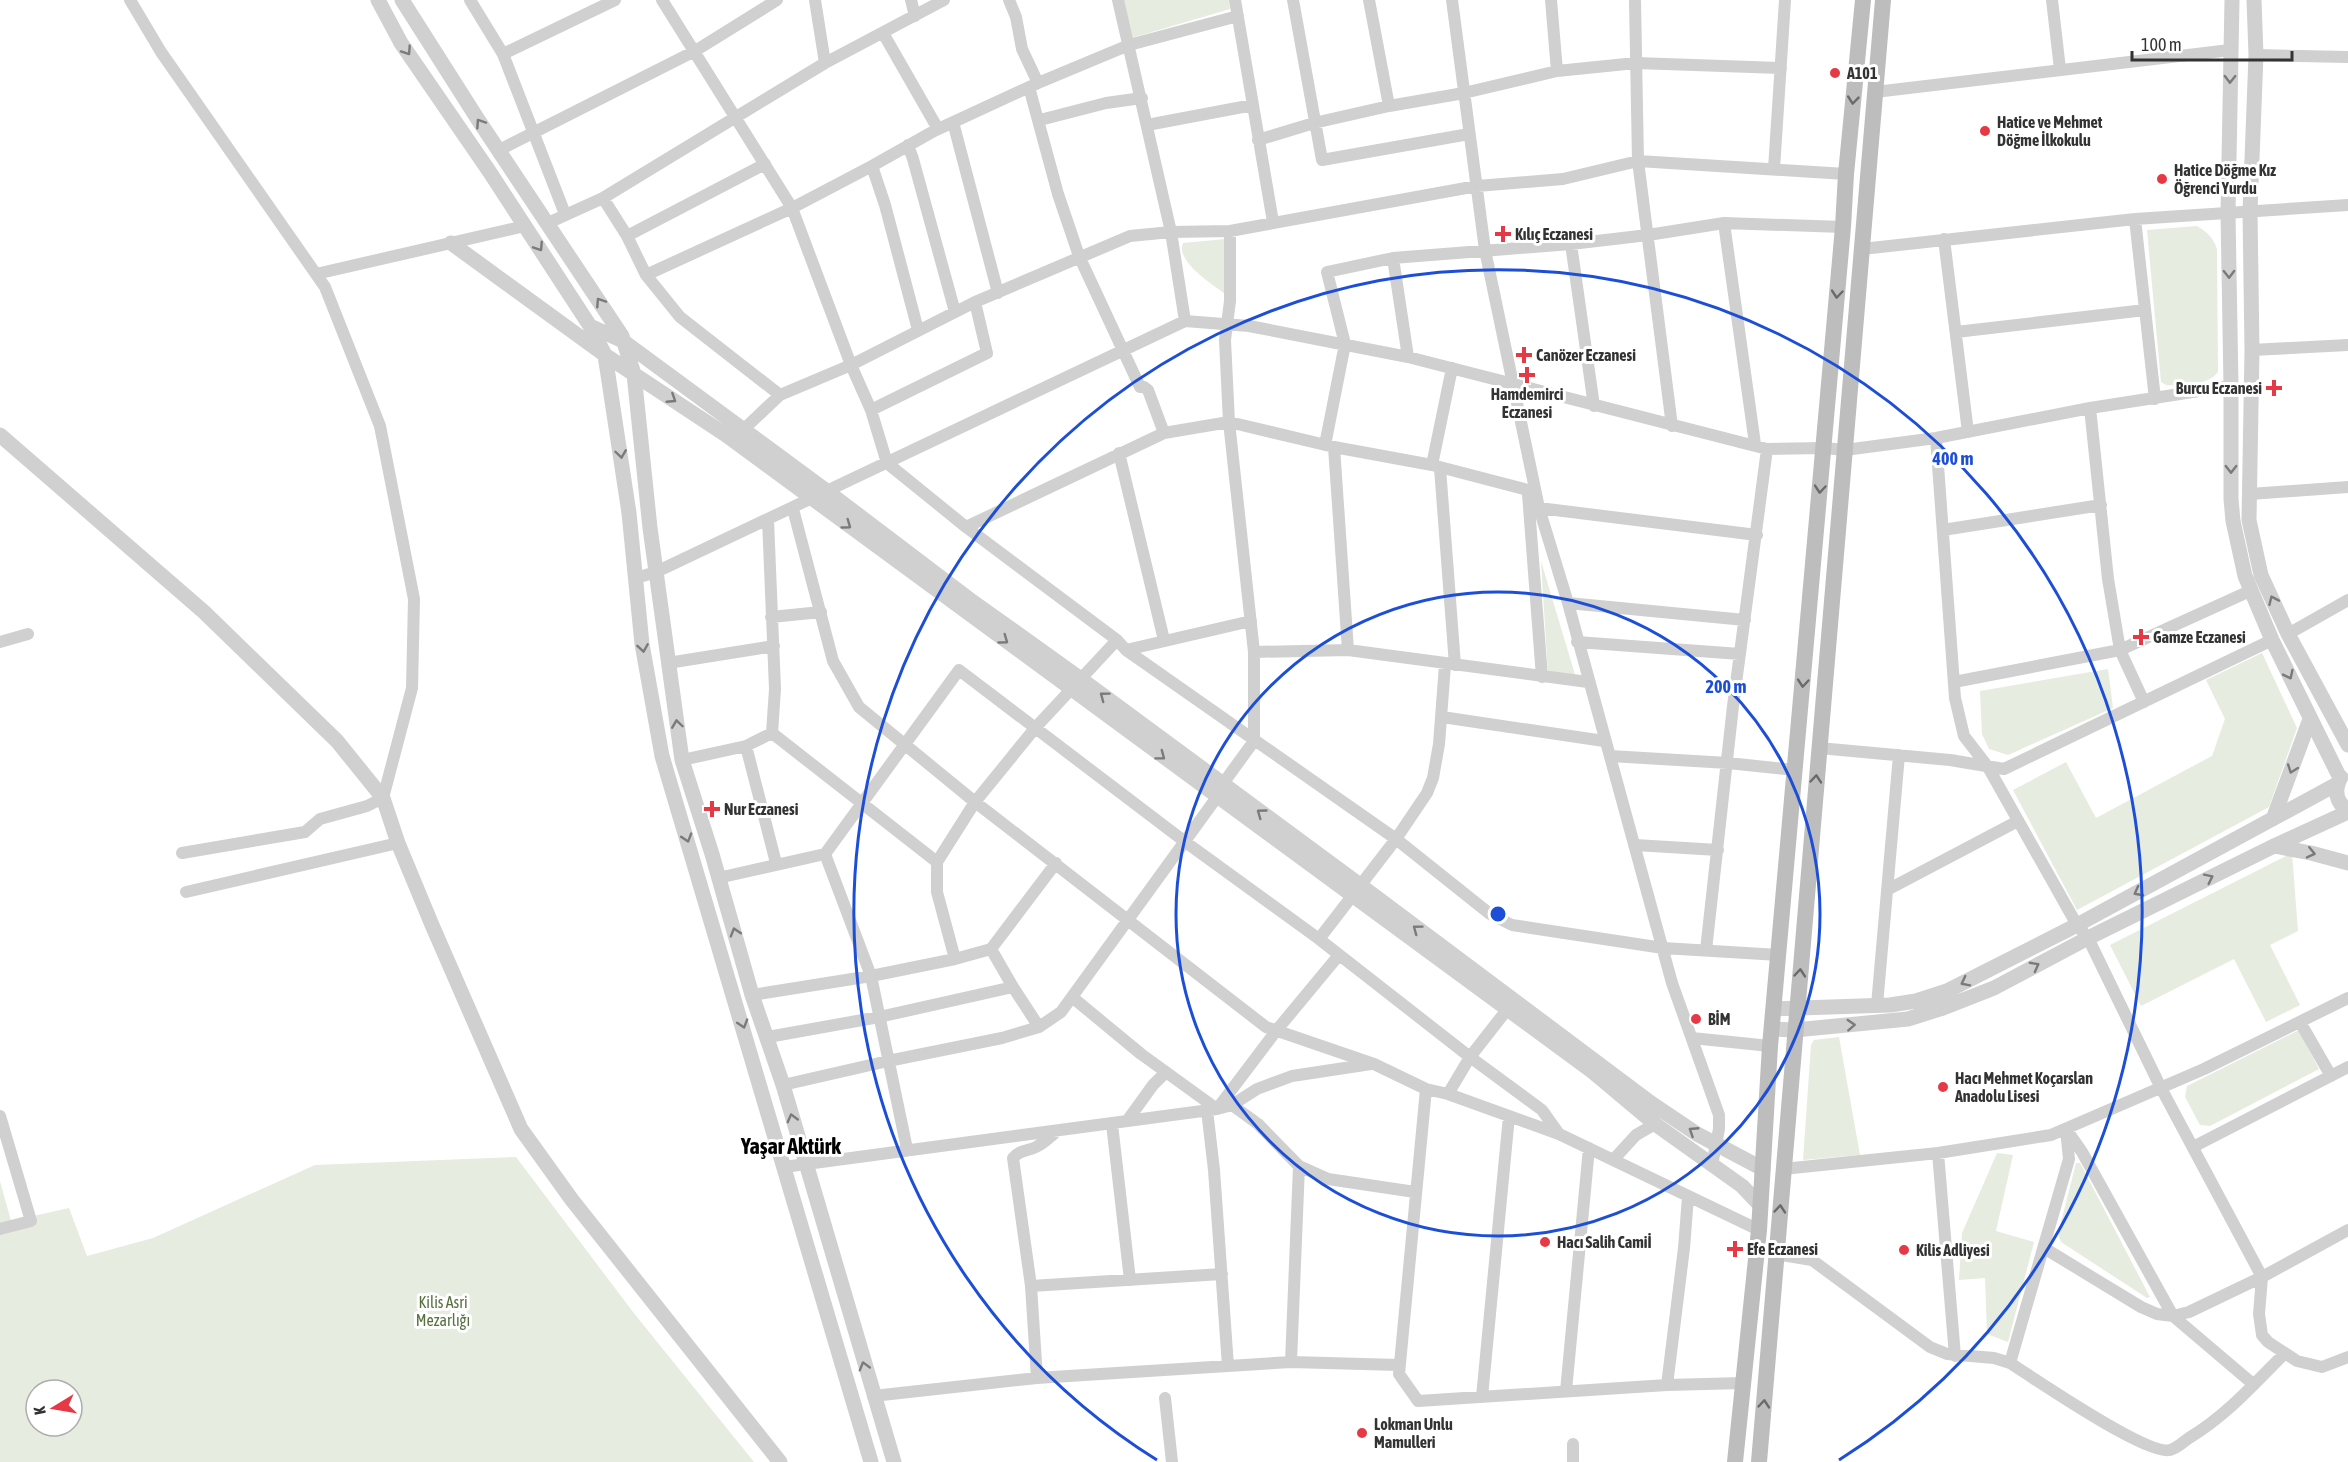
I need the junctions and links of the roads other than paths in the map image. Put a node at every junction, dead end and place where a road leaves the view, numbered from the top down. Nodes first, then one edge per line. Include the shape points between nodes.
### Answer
1 (130, 0) edge
2 (378, 0) edge
3 (404, 0) edge
4 (470, 0) edge
5 (615, 0) edge
6 (662, 0) edge
7 (777, 0) edge
8 (815, 0) edge
9 (911, 0) edge
10 (944, 0) edge
11 (1009, 0) edge
12 (1118, 0) edge
13 (1235, 0) edge
14 (1293, 0) edge
15 (1369, 0) edge
16 (1452, 0) edge
17 (1551, 0) edge
18 (1635, 0) edge
19 (1785, 0) edge
20 (1863, 0) edge
21 (1883, 0) edge
22 (2052, 0) edge
23 (2232, 0) edge
24 (2254, 0) edge
25 (385, 14) junction
26 (915, 16) junction
27 (1238, 16) junction
28 (883, 33) junction
29 (1129, 45) junction
30 (2230, 50) junction
31 (695, 51) junction
32 (503, 54) junction
33 (2256, 55) junction
34 (2348, 57) edge
35 (825, 63) junction
36 (1636, 63) junction
37 (1781, 68) junction
38 (2060, 69) junction
39 (1557, 70) junction
40 (1034, 85) junction
41 (1875, 92) junction
42 (1464, 93) junction
43 (1142, 98) junction
44 (1253, 105) junction
45 (1389, 106) junction
46 (735, 117) junction
47 (1040, 120) junction
48 (953, 122) junction
49 (1314, 123) junction
50 (1147, 125) junction
51 (938, 129) junction
52 (534, 132) junction
53 (1469, 134) junction
54 (1258, 140) junction
55 (908, 145) junction
56 (499, 150) junction
57 (1638, 161) junction
58 (765, 164) junction
59 (872, 166) junction
60 (1774, 169) junction
61 (1846, 174) junction
62 (1477, 186) junction
63 (603, 198) junction
64 (2348, 205) edge
65 (792, 208) junction
66 (2250, 211) junction
67 (2228, 213) junction
68 (565, 214) junction
69 (2135, 219) junction
70 (1273, 222) junction
71 (548, 223) junction
72 (1724, 224) junction
73 (525, 226) junction
74 (1843, 227) junction
75 (1230, 231) junction
76 (1171, 232) junction
77 (627, 236) junction
78 (1648, 236) junction
79 (1944, 239) junction
80 (451, 243) junction
81 (1571, 244) junction
82 (1862, 249) junction
83 (1485, 250) junction
84 (1079, 256) junction
85 (1393, 258) junction
86 (316, 274) junction
87 (646, 275) junction
88 (998, 293) junction
89 (975, 302) junction
90 (2145, 310) junction
91 (955, 312) junction
92 (1185, 321) junction
93 (1229, 323) junction
94 (590, 326) junction
95 (918, 330) junction
96 (1956, 332) junction
97 (623, 340) junction
98 (1345, 344) junction
99 (2348, 345) edge
100 (2252, 350) junction
101 (1124, 352) junction
102 (605, 355) junction
103 (1408, 357) junction
104 (851, 365) junction
105 (1452, 368) junction
106 (634, 374) junction
107 (1512, 383) junction
108 (2231, 386) junction
109 (780, 395) junction
110 (2155, 399) junction
111 (1594, 406) junction
112 (2090, 408) junction
113 (871, 410) junction
114 (1229, 422) junction
115 (1672, 426) junction
116 (744, 429) junction
117 (1968, 432) junction
118 (1164, 433) junction
119 (0, 435) edge
120 (1936, 438) junction
121 (1329, 446) junction
122 (1761, 447) junction
123 (1824, 448) junction
124 (1845, 450) junction
125 (1119, 453) junction
126 (886, 463) junction
127 (1436, 466) junction
128 (2348, 487) edge
129 (1528, 490) junction
130 (828, 492) junction
131 (2250, 494) junction
132 (812, 499) junction
133 (2101, 505) junction
134 (1539, 508) junction
135 (793, 509) junction
136 (768, 520) junction
137 (966, 527) junction
138 (1943, 530) junction
139 (1757, 535) junction
140 (656, 572) junction
141 (636, 578) junction
142 (2252, 590) junction
143 (2348, 600) edge
144 (1568, 603) junction
145 (821, 612) junction
146 (771, 617) junction
147 (1745, 620) junction
148 (1251, 621) junction
149 (28, 634) dead end
150 (2288, 634) junction
151 (1117, 640) junction
152 (1164, 640) junction
153 (2272, 640) junction
154 (0, 642) edge
155 (1577, 642) junction
156 (774, 646) junction
157 (1126, 650) junction
158 (1348, 650) junction
159 (2120, 650) junction
160 (1254, 652) junction
161 (1740, 654) junction
162 (668, 663) junction
163 (1450, 665) junction
164 (1542, 677) junction
165 (1588, 682) junction
166 (1954, 682) junction
167 (1076, 684) junction
168 (2144, 702) junction
169 (1442, 717) junction
170 (2310, 719) junction
171 (1036, 727) junction
172 (772, 733) junction
173 (1254, 741) junction
174 (1605, 741) junction
175 (904, 744) junction
176 (2348, 745) edge
177 (746, 746) junction
178 (1819, 748) junction
179 (1899, 755) junction
180 (1610, 756) junction
181 (682, 760) junction
182 (1728, 763) junction
183 (1988, 767) junction
184 (1795, 770) junction
185 (2342, 778) edge
186 (1220, 791) junction
187 (383, 798) junction
188 (861, 802) junction
189 (975, 802) junction
190 (2348, 811) edge
191 (2273, 819) junction
192 (2018, 821) junction
193 (1396, 839) junction
194 (1184, 841) junction
195 (399, 843) junction
196 (1635, 845) junction
197 (2274, 846) junction
198 (1718, 850) junction
199 (182, 853) dead end
200 (825, 854) junction
201 (937, 862) junction
202 (776, 863) junction
203 (1056, 863) junction
204 (2348, 863) edge
205 (718, 878) junction
206 (1356, 890) junction
207 (1887, 890) junction
208 (186, 892) dead end
209 (1126, 919) junction
210 (2077, 925) junction
211 (2088, 938) junction
212 (1319, 939) junction
213 (1663, 948) junction
214 (991, 949) junction
215 (1706, 950) junction
216 (1339, 955) junction
217 (1779, 955) junction
218 (955, 959) junction
219 (871, 976) junction
220 (1013, 987) junction
221 (752, 995) junction
222 (1072, 997) junction
223 (2348, 998) edge
224 (1510, 1005) junction
225 (1877, 1005) junction
226 (1774, 1009) junction
227 (1797, 1009) junction
228 (879, 1017) junction
229 (2300, 1022) junction
230 (1039, 1027) junction
231 (1796, 1030) junction
232 (1276, 1031) junction
233 (768, 1037) junction
234 (1692, 1038) junction
235 (1771, 1038) junction
236 (1470, 1057) junction
237 (888, 1060) junction
238 (1374, 1064) junction
239 (2348, 1067) edge
240 (1166, 1072) junction
241 (2331, 1076) junction
242 (783, 1085) junction
243 (2161, 1088) junction
244 (1426, 1089) junction
245 (1448, 1094) junction
246 (1232, 1105) junction
247 (1212, 1109) junction
248 (0, 1116) edge
249 (1509, 1116) junction
250 (1127, 1121) junction
251 (1112, 1124) junction
252 (1655, 1124) junction
253 (2066, 1129) junction
254 (1057, 1131) junction
255 (1559, 1134) junction
256 (1716, 1145) junction
257 (2193, 1147) junction
258 (1589, 1148) junction
259 (907, 1149) junction
260 (1938, 1153) junction
261 (1614, 1159) junction
262 (804, 1162) junction
263 (1712, 1165) junction
264 (1299, 1166) junction
265 (784, 1167) junction
266 (1763, 1169) junction
267 (1783, 1169) junction
268 (1415, 1192) junction
269 (1688, 1197) junction
270 (1760, 1205) junction
271 (0, 1229) edge
272 (1759, 1230) junction
273 (2348, 1230) edge
274 (2044, 1248) junction
275 (1776, 1254) junction
276 (1222, 1274) junction
277 (2262, 1277) junction
278 (1130, 1280) junction
279 (1031, 1286) junction
280 (2173, 1316) junction
281 (2285, 1353) junction
282 (1955, 1356) junction
283 (2348, 1357) edge
284 (1291, 1362) junction
285 (2010, 1363) junction
286 (1399, 1365) junction
287 (1228, 1366) junction
288 (1037, 1377) junction
289 (1743, 1383) junction
290 (2253, 1384) junction
291 (1667, 1385) junction
292 (1566, 1391) junction
293 (873, 1396) junction
294 (1482, 1396) junction
295 (1165, 1398) dead end
296 (1573, 1444) dead end
297 (780, 1462) edge
298 (871, 1462) edge
299 (894, 1462) edge
300 (1172, 1462) edge
301 (1573, 1462) edge
302 (1735, 1462) edge
303 (1759, 1462) edge

1 - 86 street via 161,52
2 - 25 street
3 - 25 street
56 -> 3 street
4 - 32 street
5 - 32 street
6 - 31 street
7 - 31 street
8 - 35 street
9 - 26 street
10 - 26 street
11 - 40 street
12 - 29 street
13 - 27 street
14 - 49 street
15 - 45 street
16 - 42 street
17 - 39 street
18 - 36 street
19 - 37 street
20 -> 61 main road
21 - 41 main road
22 - 38 street
23 - 30 street
24 - 33 street
25 -> 73 street
26 - 28 street
27 - 29 street
27 - 44 street
28 - 35 street
28 - 51 street
29 - 40 street
29 - 43 street
30 - 38 street
30 -> 67 street
31 - 46 street
31 - 52 street
32 - 52 street
33 - 34 street
33 - 66 street
35 - 46 street
36 - 37 street
36 - 39 street
36 - 57 street
37 - 60 street
38 - 41 street
39 - 42 street
40 - 47 street
40 - 48 street
41 - 82 main road
42 - 45 street
42 - 53 street
43 - 47 street
43 - 50 street
44 - 50 street
44 - 54 street
45 - 49 street
46 - 58 street
46 - 63 street
47 - 84 street via 1058,194
48 - 51 street
48 - 88 street
49 - 53 street via 1322,160
49 - 54 street
50 - 76 street
51 - 55 street
52 - 56 street
52 - 68 street
53 - 62 street
54 - 70 street
55 - 59 street
55 - 91 street
56 - 71 street
57 - 60 street
57 - 62 street via 1563,179
57 - 78 street
58 - 65 street
58 - 77 street
59 - 65 street
59 - 95 street
60 - 61 street
61 - 74 main road
62 - 70 street
62 - 83 street
63 - 68 street
63 - 77 street
64 - 66 street
65 - 87 street
65 - 104 street
66 - 67 street
66 - 100 street
67 - 69 street
67 -> 108 street
68 - 71 street
69 - 79 street
69 - 90 street
70 - 75 street
97 -> 71 street
72 - 74 street
72 - 78 street
72 - 122 street
73 - 80 street
73 -> 94 street
74 -> 123 main road
75 - 76 street
75 - 93 street
76 - 84 street via 1130,236
76 - 92 street
77 - 87 street
78 - 81 street
78 - 115 street
79 - 82 street
79 - 96 street
80 - 86 street
80 - 102 street
81 - 83 street
81 - 111 street
82 - 124 main road
83 - 85 street
83 - 107 street
84 - 88 street
84 - 101 street
85 - 98 street via 1327,272
85 - 103 street
86 - 187 street via 325,287 380,426 414,599 412,688
87 - 109 street via 680,317
88 - 89 street
89 - 91 street
89 - 113 street via 987,353
90 - 96 street
90 - 110 street
91 - 95 street
92 - 93 street
92 - 101 street
93 - 98 street
93 - 114 street
94 - 97 street
94 - 102 street
95 - 104 street
96 - 117 street
97 - 106 street
97 - 116 street
98 - 103 street
98 - 121 street
99 - 100 street
100 - 131 street
101 - 118 street via 1140,387 1148,390
101 - 126 street
102 - 106 street
102 -> 141 street
103 - 105 street
104 - 109 street
104 - 113 street
105 - 107 street
105 - 127 street
106 -> 132 street
106 - 140 street
107 - 111 street
107 - 134 street
108 - 110 street
108 -> 142 street via 2231,499 2237,542
109 - 116 street
110 - 112 street
111 - 115 street
112 - 117 street
112 - 133 street
113 - 126 street
114 - 118 street
114 - 121 street
114 - 148 street
115 - 122 street
116 - 130 street
117 - 120 street
118 - 125 street
119 - 187 street via 204,612 337,741
120 - 124 street
120 - 138 street
121 - 127 street
121 - 158 street
122 - 123 street
122 - 139 street
123 - 124 street
123 -> 184 main road
124 - 178 main road
125 - 137 street
125 - 152 street
126 - 130 street
126 - 137 street
127 - 129 street
127 - 163 street
128 - 131 street
129 - 134 street
129 - 164 street
130 - 132 street
130 - 167 street
150 -> 131 street via 2261,575 2249,520
132 - 135 street
132 -> 167 street
133 - 138 street
133 - 159 street
134 - 139 street
134 - 144 street
135 - 136 street
135 - 145 street
136 - 140 street
136 - 146 street
137 - 151 street
138 - 166 street
139 - 147 street
140 - 141 street
140 - 162 street
141 -> 265 street via 642,644 662,756
142 - 153 street
142 - 159 street
143 - 150 street
144 - 147 street
144 - 155 street
145 - 146 street
145 - 175 street via 833,661 859,707
146 - 156 street
147 - 161 street
148 - 152 street
148 - 160 street
149 - 154 street
150 - 176 street
151 - 157 street
151 - 167 street
152 - 157 street
153 - 168 street
153 -> 170 street
155 - 161 street
155 - 165 street
156 - 162 street
156 - 172 street
157 - 173 street
158 - 160 street
158 - 163 street
159 - 166 street
159 - 168 street
160 - 173 street
161 - 182 street
181 -> 162 street
163 - 164 street
163 - 169 street
164 - 165 street
165 - 174 street
166 - 183 street via 1964,736
167 - 171 street
167 - 186 street
168 - 183 street via 2004,769
169 - 174 street
169 - 193 street via 1433,778
170 - 185 street
170 -> 191 street
171 - 175 street via 959,670
171 - 189 street
171 - 194 street
172 - 177 street
172 - 188 street
173 - 186 street
173 - 193 street
174 - 180 street
175 - 188 street
175 - 189 street
177 - 181 street
177 - 202 street
178 - 179 street
227 -> 178 main road
179 - 183 street
179 - 207 street
180 - 182 street
180 - 196 street
181 - 205 street
182 - 184 street
182 - 198 street
183 - 192 street
184 - 217 main road
185 - 190 street via 2336,789 2339,802
185 - 191 street
186 - 194 street
186 - 206 street
187 - 195 street
187 - 199 street via 320,819 304,832
188 - 200 street
188 - 201 street
189 - 201 street
189 - 203 street
190 - 197 street
191 -> 210 street
192 - 207 street
192 - 210 street
193 - 206 street
193 - 213 street via 1490,915 1512,926
194 - 209 street
194 - 212 street
195 - 208 street
195 - 297 street via 521,1129 572,1200
196 - 198 street
196 - 213 street
197 -> 204 street
211 -> 197 street
198 - 215 street
200 - 202 street
200 - 219 street
201 - 218 street via 937,892
202 - 205 street
203 - 209 street
203 - 214 street
221 -> 205 street
206 - 212 street
206 - 224 street
207 - 225 street
209 - 222 street
209 - 232 street
210 - 211 street
210 -> 225 street via 1947,991 1916,1001
231 -> 211 street via 1908,1019 1934,1011 1994,988
211 - 243 street
212 - 216 street
213 - 215 street
213 - 234 street
214 - 218 street
214 - 220 street
215 - 217 street
216 - 232 street
216 - 236 street
217 - 226 main road
218 - 219 street
219 - 221 street
219 - 228 street
220 - 228 street
220 - 230 street
221 - 233 street
222 - 230 street via 1061,1012
222 - 240 street
223 - 229 street
224 - 236 street
224 - 252 street
256 -> 224 street
225 - 227 street
226 - 227 street
226 - 235 main road
227 - 231 main road
228 - 233 street
228 - 237 street
229 - 241 street
229 - 243 street
230 - 237 street
231 - 235 street
231 - 267 main road
232 - 238 street
232 - 247 street
233 - 242 street
234 - 235 street
234 - 256 street via 1719,1115
235 - 266 main road
236 - 245 street
236 - 255 street via 1542,1110
237 - 242 street
237 - 259 street
238 - 244 street
238 - 246 street via 1292,1076 1257,1089
239 - 241 street
240 - 247 street
240 - 250 street
241 - 257 street
262 -> 242 street
243 - 253 street
243 - 257 street
244 - 245 street
244 - 268 street
245 - 249 street
246 - 247 street
246 - 264 street via 1258,1124
247 - 250 street
247 - 276 street
248 - 271 street via 31,1221
249 - 255 street
249 - 294 street
250 - 251 street
251 - 254 street
251 - 278 street
252 - 261 street via 1636,1135
252 - 263 street
253 - 260 street via 2051,1135
253 - 274 street via 2069,1159
253 - 280 street
254 - 259 street
254 - 279 street via 1013,1158
255 - 258 street
256 - 263 street
256 - 266 street
257 - 277 street
258 - 261 street
258 - 292 street
259 - 262 street
260 - 267 street
260 - 282 street
261 - 269 street
262 - 265 street
293 -> 262 street
263 - 270 street via 1742,1186
264 - 268 street via 1328,1179
264 - 284 street
265 - 298 street
266 - 270 main road
275 -> 267 main road
268 - 286 street
269 - 272 street
269 - 291 street
270 - 272 main road
272 - 289 main road
273 - 277 street
274 - 280 street via 2141,1306
274 - 285 street
275 - 282 street via 1812,1260 1930,1347
303 -> 275 main road
276 - 278 street
276 - 287 street
277 - 280 street
277 - 281 street via 2262,1335
278 - 279 street
279 - 288 street
280 - 290 street
281 - 283 street via 2297,1361 2322,1367
281 - 290 street
282 - 285 street
284 - 286 street
284 - 287 street
285 - 290 street via 2097,1418 2163,1450 2210,1426
286 - 294 street via 1399,1374 1418,1401
287 - 288 street
288 - 293 street
289 - 291 street
289 - 302 main road
291 - 292 street
292 - 294 street
293 - 299 street
295 - 300 street
296 - 301 street

